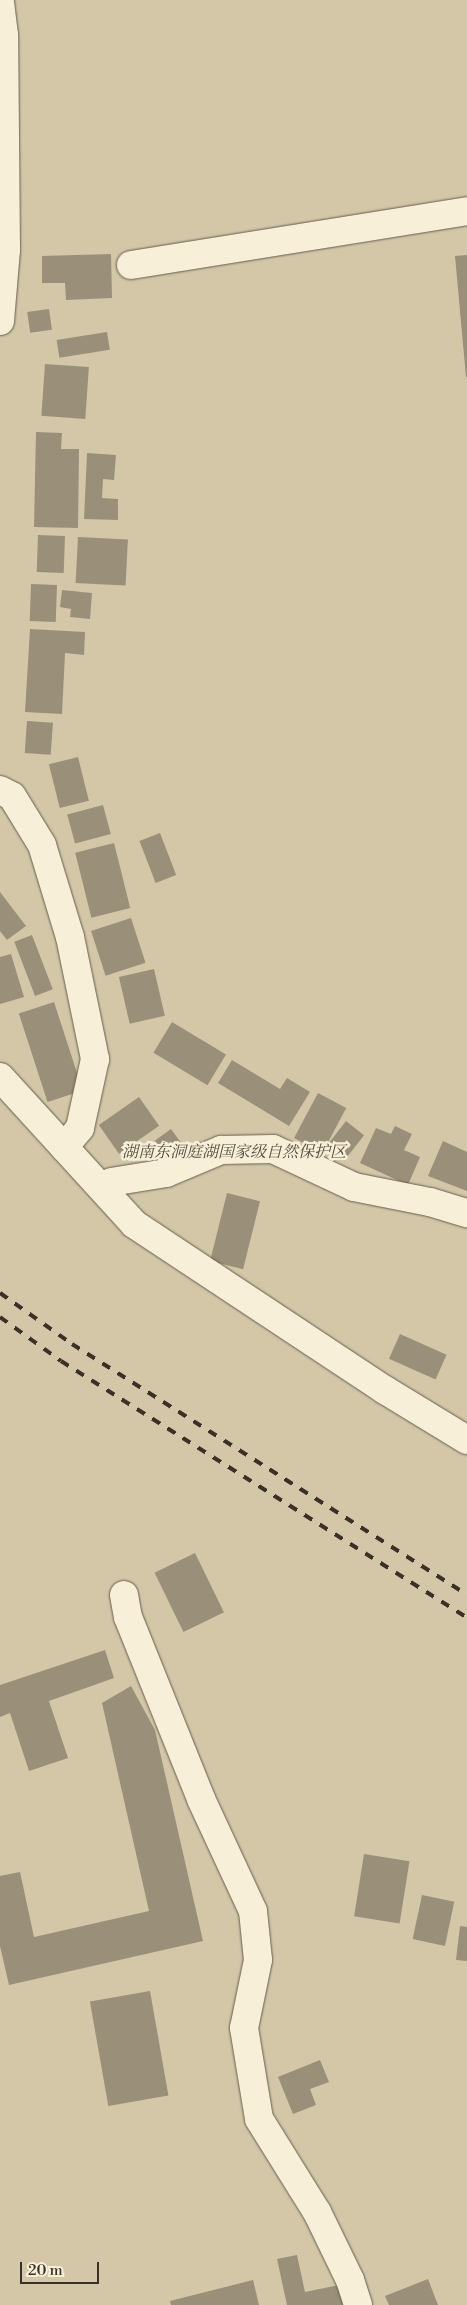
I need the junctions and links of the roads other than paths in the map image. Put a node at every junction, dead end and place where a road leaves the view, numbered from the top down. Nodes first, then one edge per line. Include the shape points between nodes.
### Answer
1 (0, 0) edge
2 (467, 211) edge
3 (131, 265) dead end
4 (0, 321) edge
5 (0, 790) edge
6 (0, 1076) edge
7 (64, 1147) junction
8 (111, 1182) dead end
9 (467, 1213) edge
10 (467, 1440) edge
11 (124, 1595) dead end
12 (358, 2305) edge

1 - 4 street via 4,35 6,250
2 - 3 street
5 - 7 street via 12,796 42,844 70,937 95,1059 80,1128
6 - 7 street
7 - 10 street via 134,1224 385,1390
8 - 9 street via 166,1173 221,1150 273,1149 354,1187
11 - 12 street via 128,1617 201,1799 253,1911 258,1960 244,2028 259,2119 317,2212 350,2280

